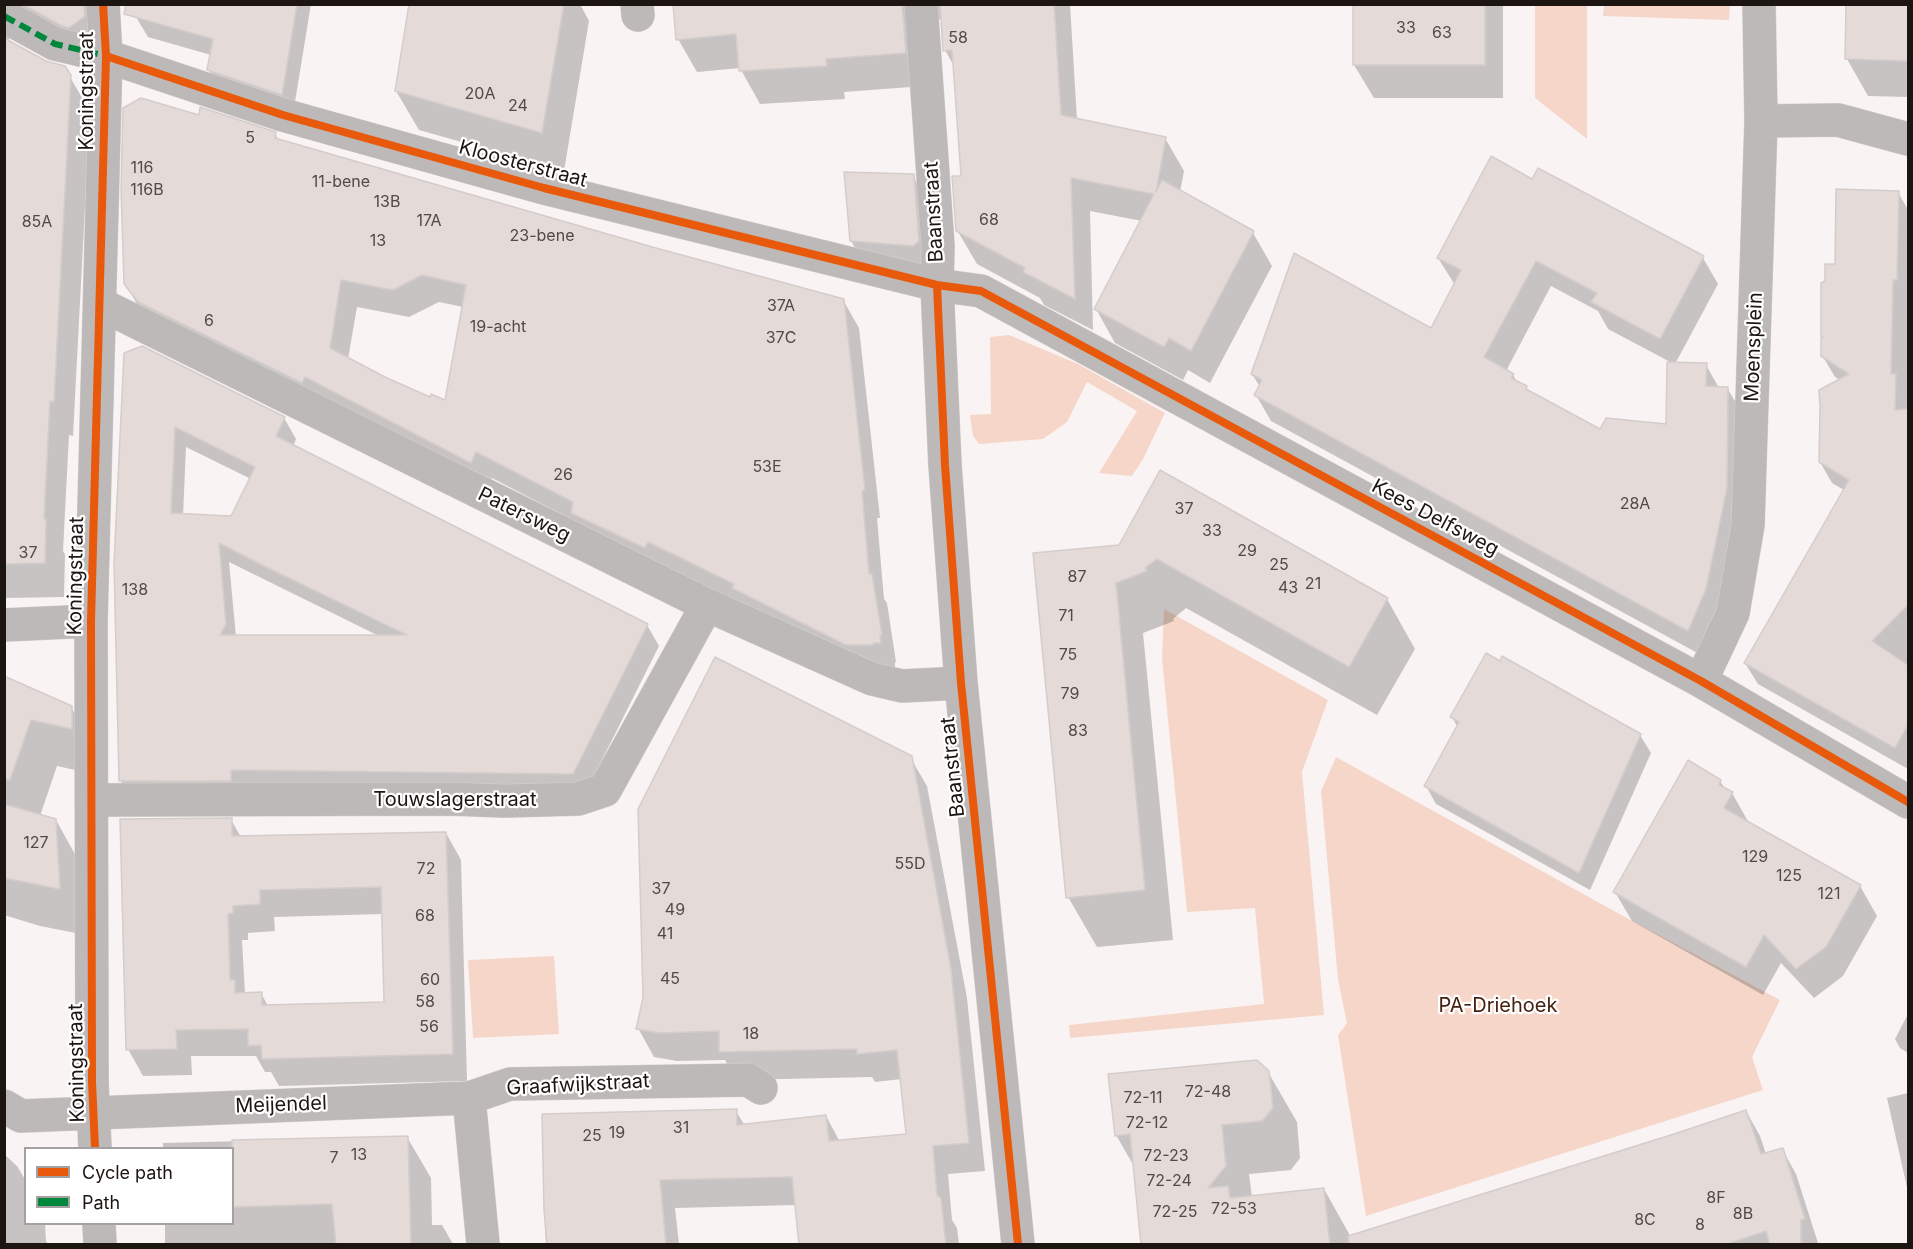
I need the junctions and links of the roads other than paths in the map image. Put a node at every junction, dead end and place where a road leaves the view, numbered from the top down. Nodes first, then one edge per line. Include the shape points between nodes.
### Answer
1 (103, 4) edge
2 (921, 4) edge
3 (1759, 4) edge
4 (4, 16) edge
5 (106, 56) junction
6 (1761, 121) junction
7 (1908, 139) edge
8 (937, 285) junction
9 (100, 304) junction
10 (707, 605) junction
11 (91, 621) junction
12 (4, 625) edge
13 (1701, 681) junction
14 (960, 683) junction
15 (92, 800) junction
16 (1908, 802) edge
17 (761, 1088) dead end
18 (469, 1098) junction
19 (4, 1106) edge
20 (93, 1113) junction
21 (95, 1147) edge
22 (99, 1225) edge
23 (100, 1245) edge
24 (483, 1245) edge
25 (1018, 1245) edge

1 - 5 street, Koningstraat
2 - 8 street, Baanstraat via 938,246
3 - 6 street, Moensplein
4 - 5 street, Kloosterstraat via 56,44
5 - 8 street, Kloosterstraat via 283,115 544,188
5 - 9 street, Koningstraat
6 - 7 street via 1838,120
6 - 13 street, Moensplein via 1748,525 1733,613
8 - 13 street, Kees Delfsweg via 981,291
8 - 14 street, Baanstraat
9 - 10 street, Patersweg
9 - 11 street, Koningstraat
10 - 14 street, Patersweg via 872,679 902,686
10 - 15 street, Touwslagerstraat via 605,790 578,799
11 - 12 street
11 - 15 street, Koningstraat
13 - 16 street, Kees Delfsweg
14 - 25 street, Baanstraat
15 - 20 street, Koningstraat
17 - 18 street, Graafwijkstraat via 748,1080 532,1083 510,1084
18 - 20 street, Meijendel
18 - 24 street
19 - 20 street, Meijendel via 21,1116
20 - 21 street, Koningstraat
22 - 23 street

